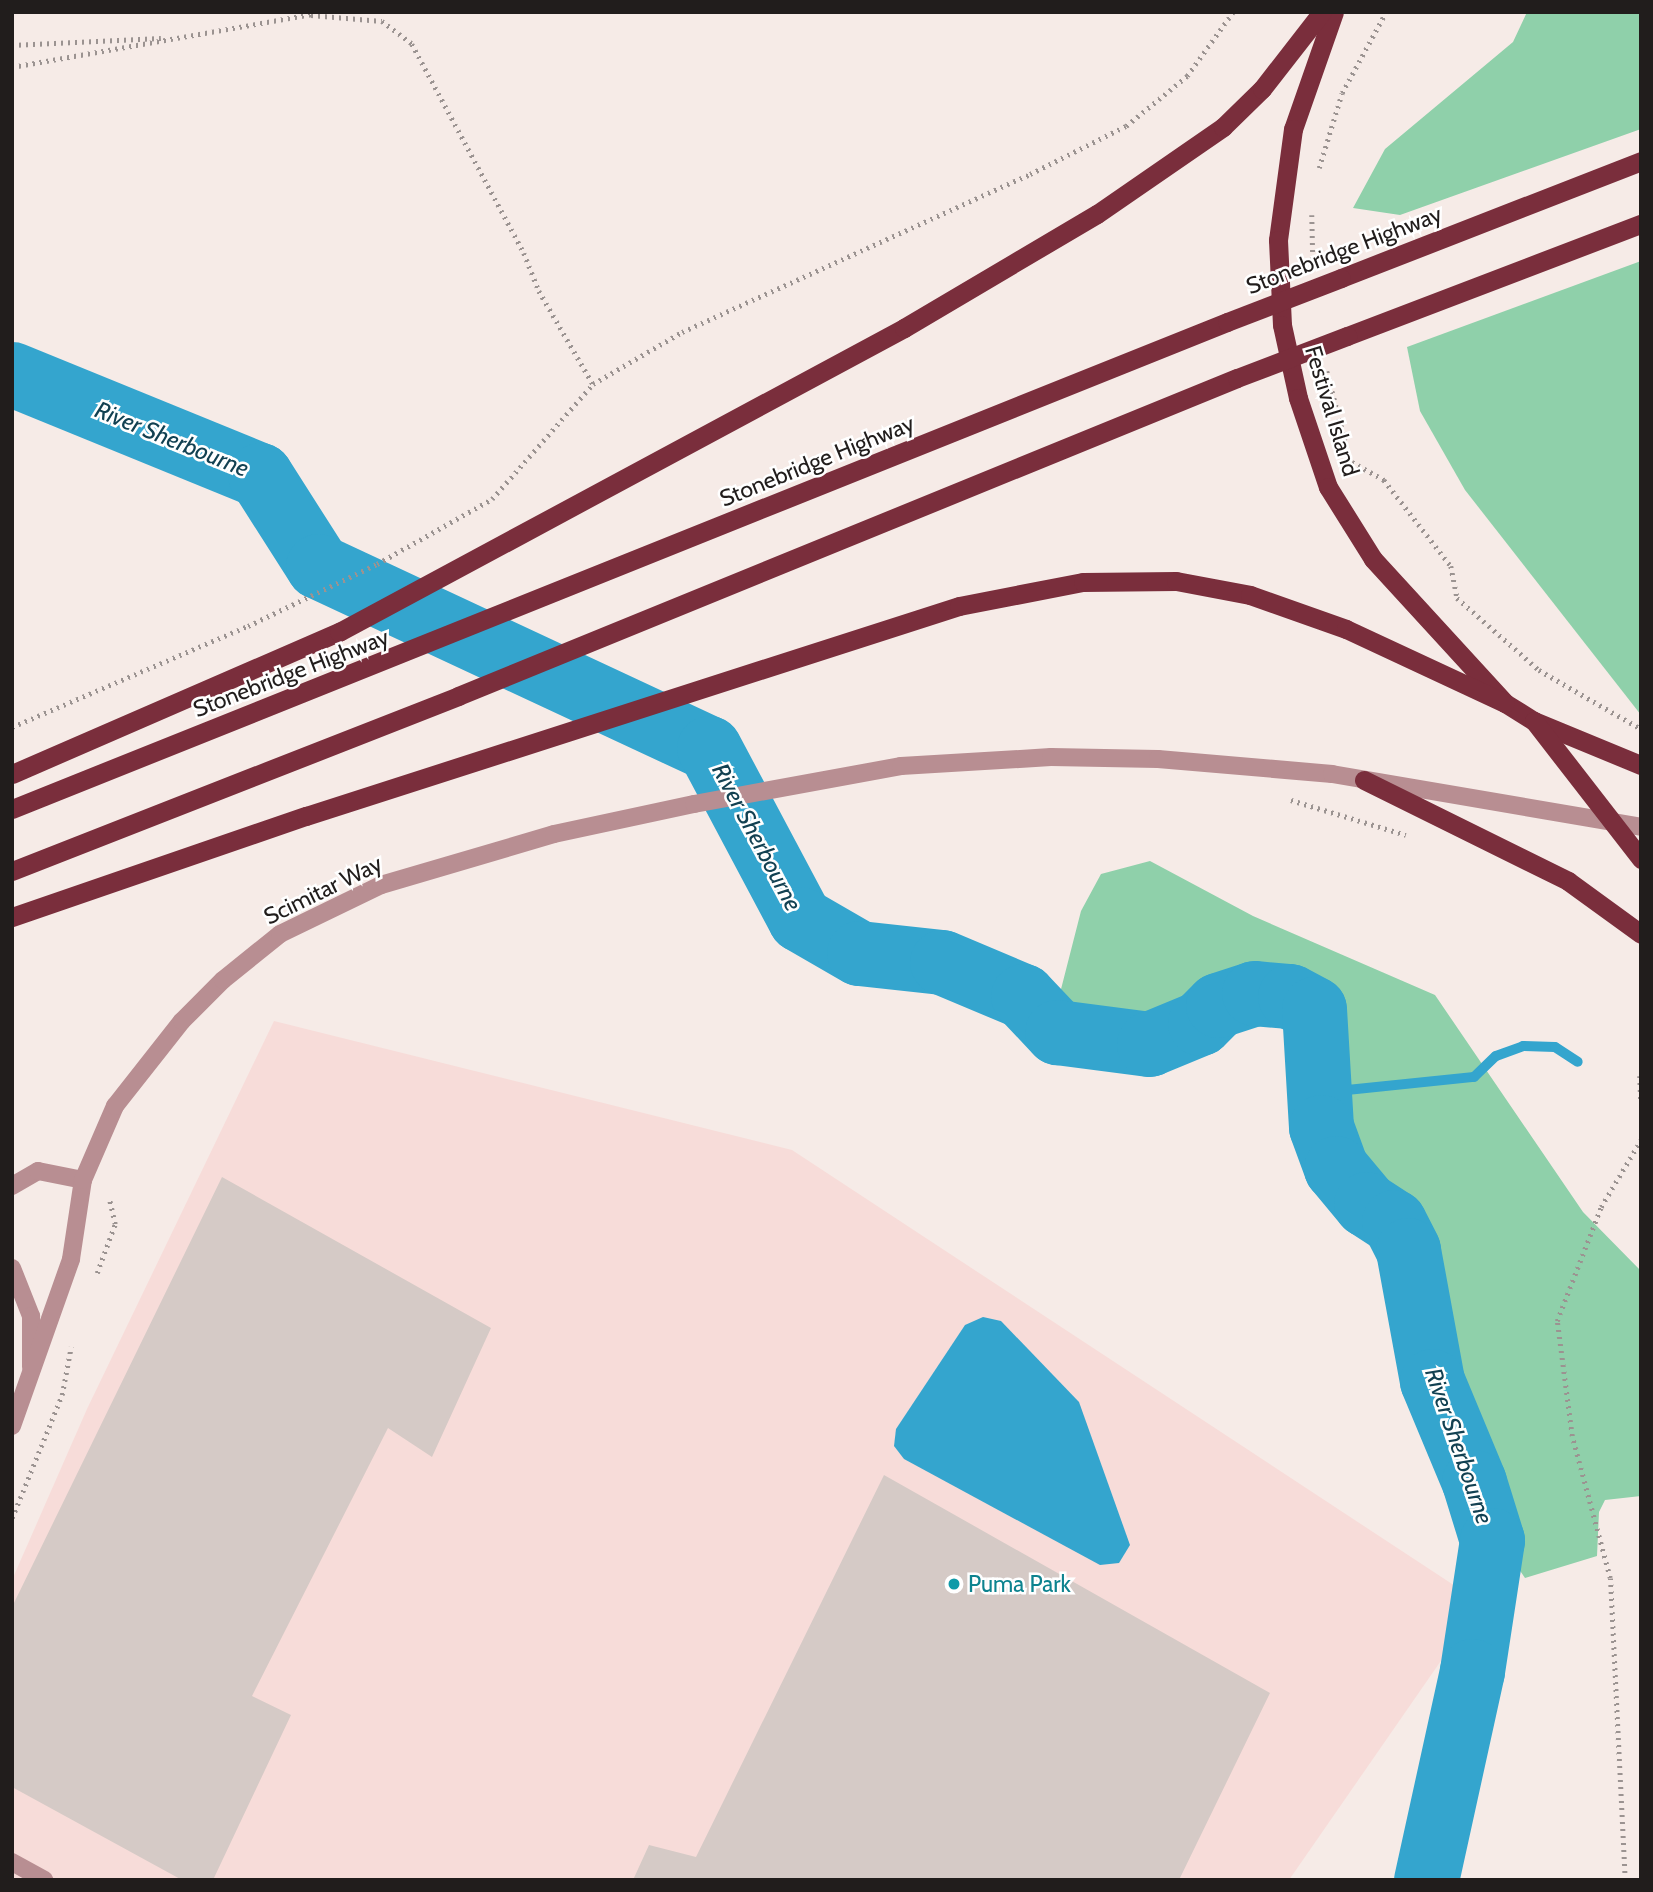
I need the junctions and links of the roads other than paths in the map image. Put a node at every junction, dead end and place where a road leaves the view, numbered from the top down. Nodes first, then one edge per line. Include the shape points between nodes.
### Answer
1 (1322, 12) edge
2 (1334, 12) edge
3 (1641, 160) edge
4 (1641, 224) edge
5 (1505, 703) junction
6 (1534, 721) junction
7 (1641, 765) edge
8 (12, 774) edge
9 (1364, 780) junction
10 (12, 809) edge
11 (1612, 823) junction
12 (1641, 827) edge
13 (1641, 859) edge
14 (12, 871) edge
15 (12, 917) edge
16 (1641, 934) edge
17 (83, 1180) junction
18 (12, 1186) edge
19 (12, 1268) edge
20 (30, 1384) junction
21 (12, 1426) edge
22 (12, 1862) edge
23 (44, 1880) edge

1 - 8 highway via 1262,89 1223,127 1128,195 904,328 443,580 339,632
2 - 5 highway, Festival Island via 1293,130 1278,240 1282,325 1298,398 1328,487 1358,537
3 - 10 highway, Stonebridge Highway, bridge
4 - 14 highway, bridge via 1237,378 458,696
5 - 6 highway, Festival Island
5 - 15 highway via 1302,612 1250,595 1176,581 1083,582 959,606 306,816
6 - 7 highway, Festival Island
6 - 11 highway
9 - 11 street, Scimitar Way
9 - 16 highway via 1568,881
9 - 17 street, Scimitar Way via 1171,760 1051,757 901,766 554,834 381,885 280,934 223,980 135,1077 115,1106
11 - 12 street, Scimitar Way
11 - 13 highway
17 - 18 street via 38,1171
17 - 20 street, Scimitar Way via 71,1259
19 - 20 street, Scimitar Way via 31,1316
20 - 21 street, Scimitar Way
22 - 23 street

